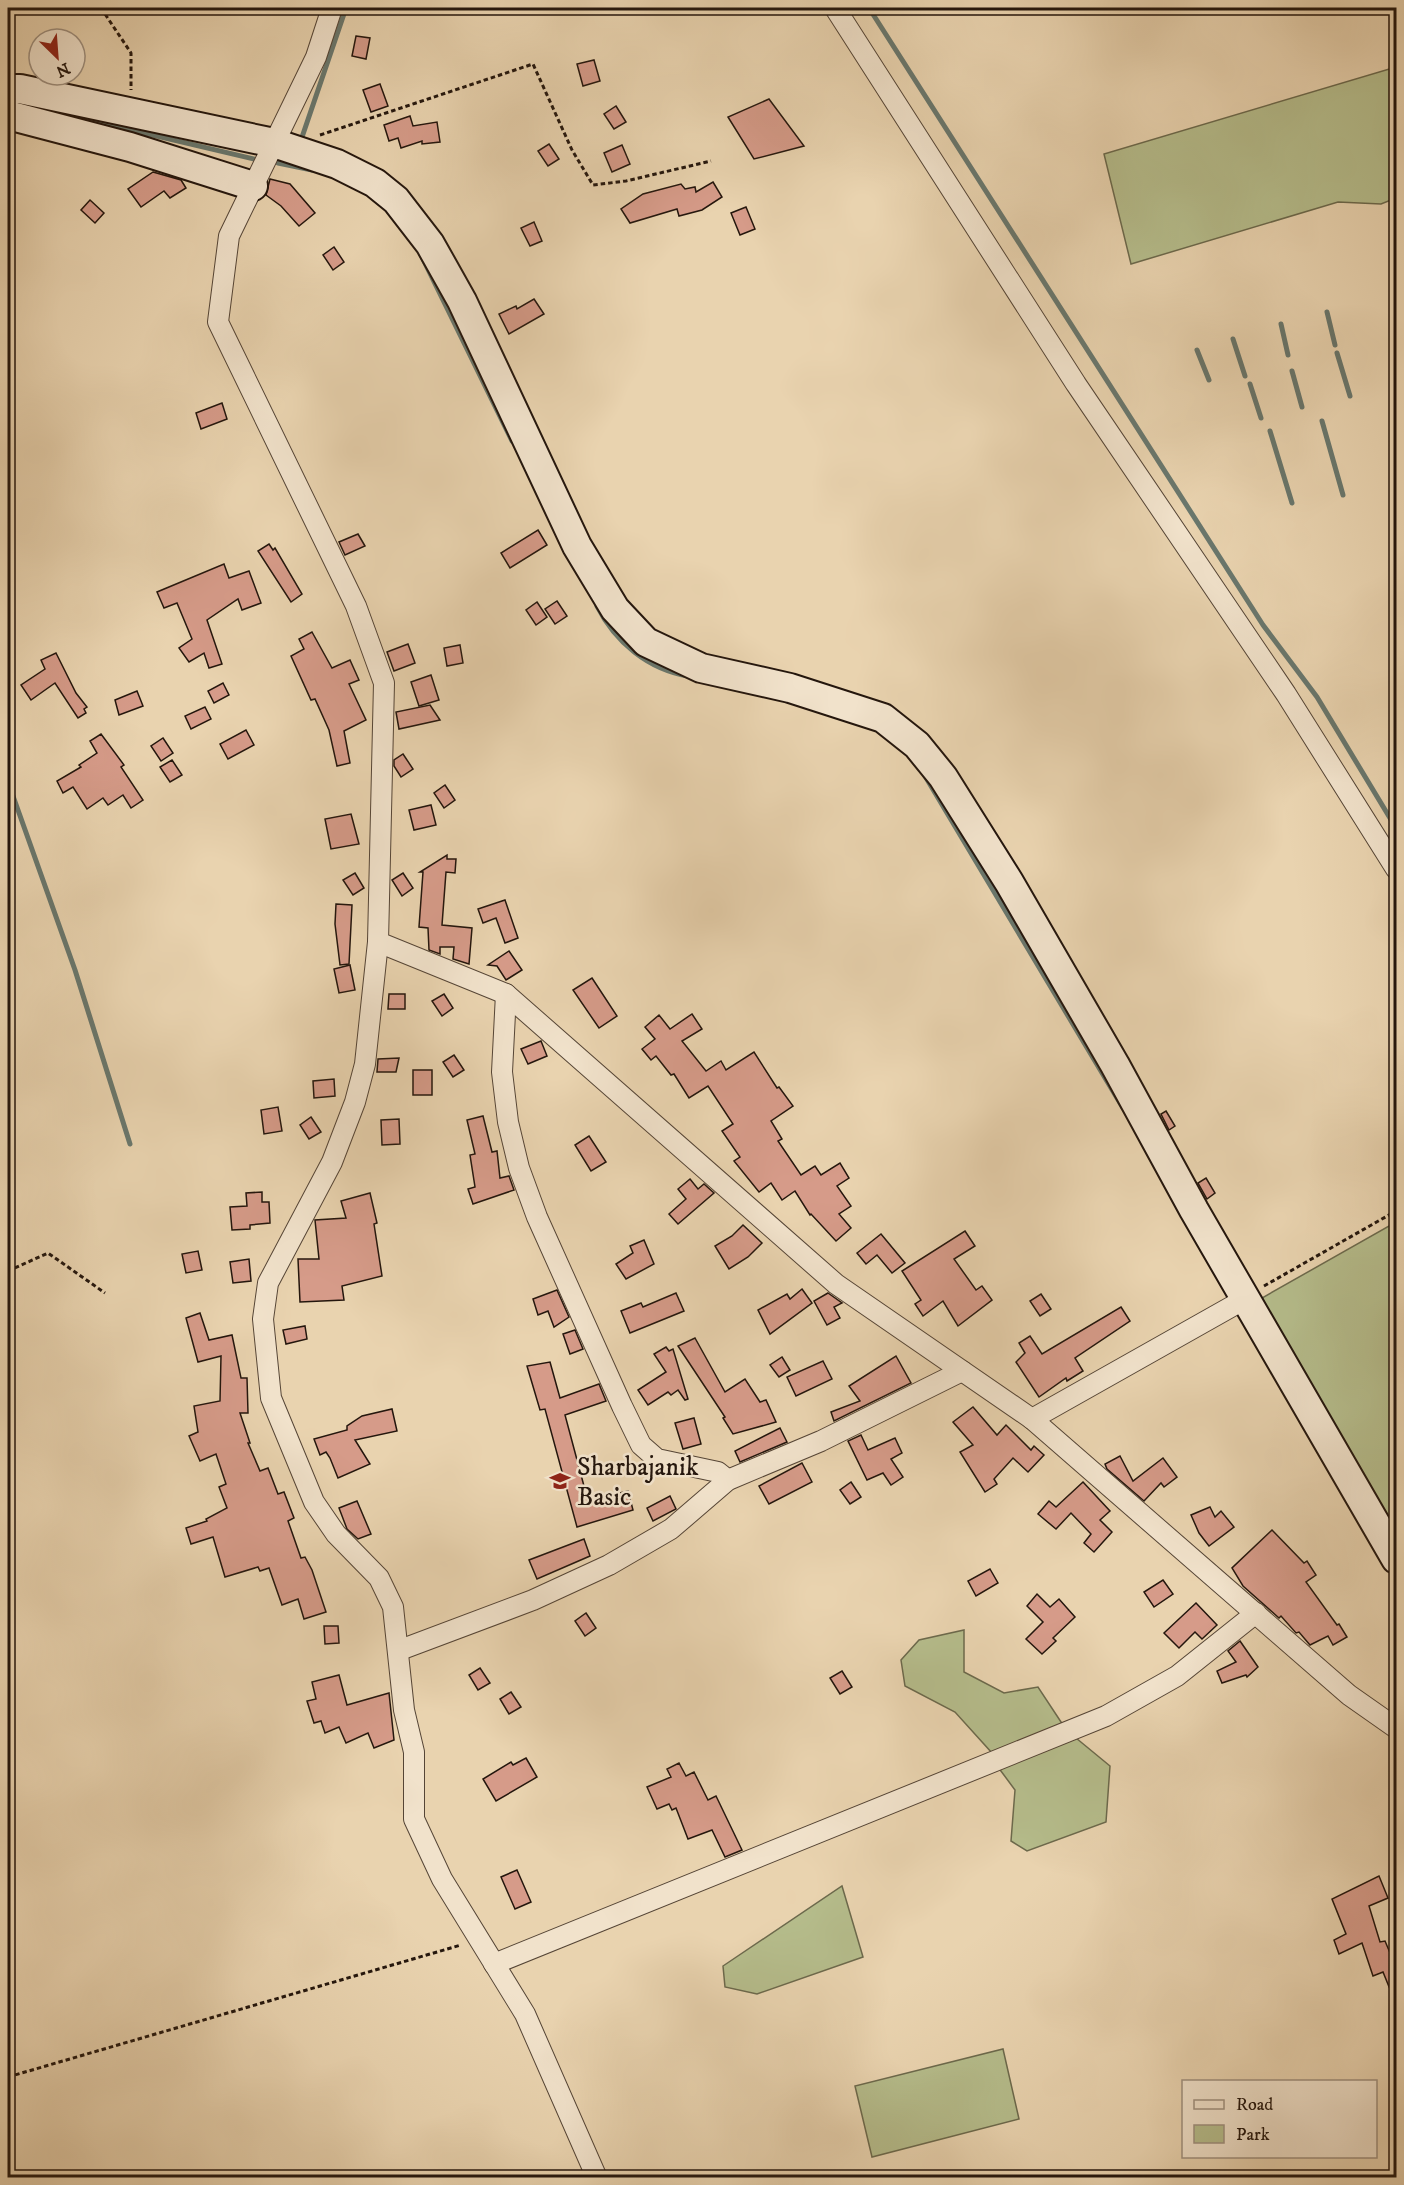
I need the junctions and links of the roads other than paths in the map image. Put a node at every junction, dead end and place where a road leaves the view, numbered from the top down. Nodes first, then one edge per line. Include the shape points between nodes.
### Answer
1 (332, 8) edge
2 (835, 8) edge
3 (8, 89) edge
4 (8, 115) edge
5 (274, 143) junction
6 (253, 186) junction
7 (1396, 869) edge
8 (378, 942) junction
9 (506, 994) junction
10 (1245, 1299) junction
11 (962, 1371) junction
12 (1032, 1419) junction
13 (728, 1480) junction
14 (1396, 1559) edge
15 (1256, 1613) junction
16 (400, 1650) junction
17 (1396, 1728) edge
18 (494, 1964) junction
19 (597, 2178) edge

1 - 5 street via 316,57
2 - 7 street via 1076,384 1286,694
3 - 5 street
4 - 6 street via 130,147
5 - 6 street
5 - 10 street via 337,164 375,183 396,200 429,244 462,301 578,546 615,609 646,642 701,668 790,688 882,718 917,744 943,777 1009,882
6 - 8 street via 229,236 218,322 356,606 384,683
8 - 9 street
8 - 16 street via 365,1065 355,1102 332,1162 268,1283 263,1318 271,1398 286,1437 314,1502 336,1534 379,1578 393,1607
9 - 11 street via 836,1284
9 - 13 street via 502,1072 519,1168 622,1406 641,1445 657,1459 718,1472
10 - 12 street
10 - 14 street
11 - 12 street
11 - 13 street via 853,1426
12 - 15 street
13 - 16 street via 671,1529 638,1550 533,1600
15 - 17 street via 1349,1695
15 - 18 street via 1177,1676 1106,1716
16 - 18 street via 404,1710 414,1752 414,1819 442,1879
18 - 19 street via 525,2014

